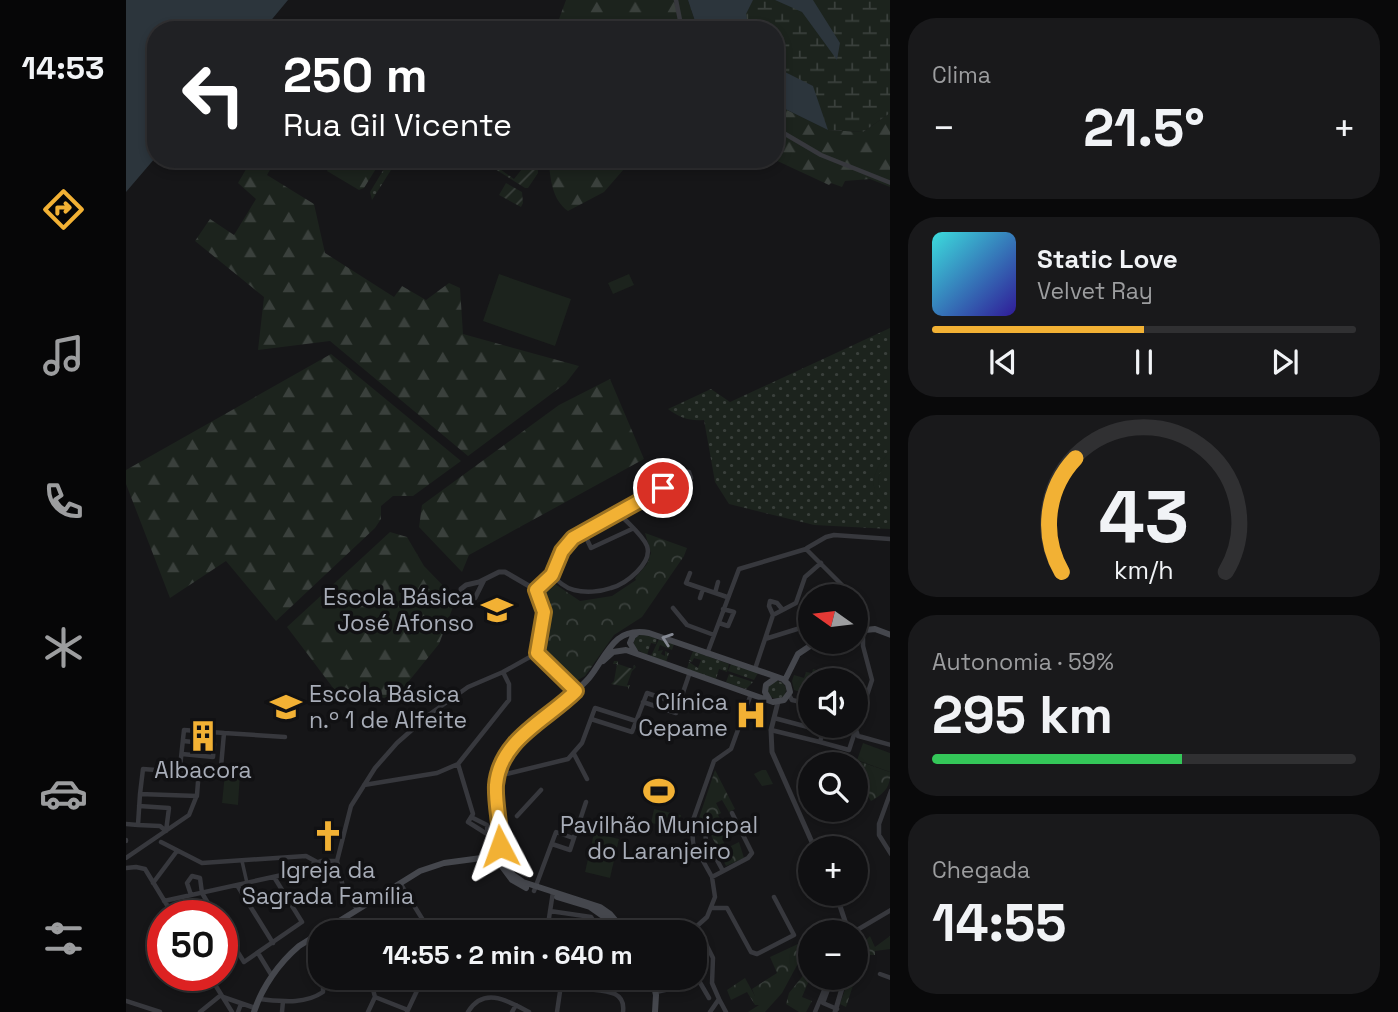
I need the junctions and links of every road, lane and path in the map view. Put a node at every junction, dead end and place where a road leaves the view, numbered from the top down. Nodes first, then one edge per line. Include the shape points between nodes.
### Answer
1 (676, 0) edge
2 (680, 21) edge
3 (784, 133) edge
4 (890, 183) edge
5 (663, 488) junction
6 (619, 513) junction
7 (632, 529) junction
8 (583, 531) junction
9 (890, 539) edge
10 (806, 549) junction
11 (821, 563) junction
12 (690, 573) dead end
13 (552, 575) junction
14 (484, 579) dead end
15 (718, 582) dead end
16 (841, 584) edge
17 (703, 589) junction
18 (536, 590) junction
19 (715, 593) junction
20 (727, 597) junction
21 (699, 598) dead end
22 (673, 608) dead end
23 (723, 609) junction
24 (782, 609) junction
25 (772, 615) junction
26 (719, 623) junction
27 (798, 629) edge
28 (868, 629) edge
29 (642, 632) junction
30 (714, 635) junction
31 (890, 635) edge
32 (765, 639) junction
33 (537, 653) junction
34 (637, 653) junction
35 (707, 653) junction
36 (798, 654) edge
37 (865, 654) edge
38 (603, 660) junction
39 (755, 670) junction
40 (503, 672) junction
41 (690, 672) junction
42 (781, 679) junction
43 (868, 690) edge
44 (576, 691) junction
45 (751, 694) junction
46 (789, 695) junction
47 (769, 699) junction
48 (798, 701) edge
49 (643, 702) junction
50 (778, 702) junction
51 (679, 704) junction
52 (774, 718) junction
53 (591, 719) junction
54 (636, 721) junction
55 (771, 730) junction
56 (223, 733) junction
57 (285, 737) dead end
58 (853, 738) edge
59 (866, 738) edge
60 (183, 741) junction
61 (820, 742) junction
62 (890, 745) edge
63 (182, 754) junction
64 (574, 754) junction
65 (458, 764) junction
66 (199, 769) junction
67 (182, 772) dead end
68 (498, 776) junction
69 (587, 779) dead end
70 (363, 785) junction
71 (541, 790) dead end
72 (890, 793) edge
73 (141, 794) junction
74 (197, 796) junction
75 (586, 802) dead end
76 (139, 806) junction
77 (732, 813) dead end
78 (517, 817) dead end
79 (126, 824) edge
80 (138, 825) junction
81 (704, 826) dead end
82 (166, 831) junction
83 (809, 836) edge
84 (573, 838) junction
85 (161, 842) dead end
86 (551, 844) junction
87 (177, 850) junction
88 (890, 853) edge
89 (494, 855) junction
90 (126, 858) edge
91 (337, 859) junction
92 (242, 860) junction
93 (317, 863) junction
94 (126, 868) edge
95 (723, 871) junction
96 (274, 877) junction
97 (712, 877) junction
98 (153, 883) junction
99 (247, 883) junction
100 (400, 883) junction
101 (237, 885) junction
102 (535, 889) junction
103 (202, 893) junction
104 (552, 894) junction
105 (191, 895) junction
106 (774, 897) dead end
107 (163, 900) edge
108 (168, 900) edge
109 (206, 900) edge
110 (712, 908) junction
111 (357, 909) junction
112 (550, 911) junction
113 (890, 911) edge
114 (423, 920) edge
115 (550, 920) edge
116 (593, 920) edge
117 (614, 920) edge
118 (704, 920) edge
119 (868, 923) edge
120 (273, 943) junction
121 (707, 946) edge
122 (238, 952) edge
123 (257, 953) junction
124 (880, 974) dead end
125 (272, 976) junction
126 (890, 978) edge
127 (322, 990) edge
128 (373, 990) edge
129 (417, 990) edge
130 (560, 990) edge
131 (598, 990) edge
132 (662, 990) edge
133 (704, 990) edge
134 (842, 990) edge
135 (219, 991) edge
136 (658, 992) joint
137 (222, 996) junction
138 (375, 997) junction
139 (709, 998) dead end
140 (260, 999) junction
141 (719, 999) junction
142 (126, 1001) edge
143 (283, 1001) junction
144 (822, 1003) junction
145 (241, 1004) junction
146 (516, 1005) junction
147 (255, 1010) edge
148 (836, 1010) edge
149 (407, 1011) edge
150 (160, 1012) edge
151 (200, 1012) edge
152 (232, 1012) edge
153 (238, 1012) edge
154 (282, 1012) edge
155 (368, 1012) edge
156 (468, 1012) edge
157 (512, 1012) edge
158 (529, 1012) edge
159 (557, 1012) edge
160 (623, 1012) edge
161 (657, 1012) edge
162 (710, 1012) edge
163 (726, 1012) edge
164 (817, 1012) edge

1 - 2 street
3 - 4 street via 821,156
5 - 5 street via 687,482 691,478 682,471
5 - 6 street
6 - 7 street
6 - 8 street
7 - 8 street via 591,548
7 - 13 street via 648,554 624,582 582,592 570,590
8 - 13 street via 562,551
9 - 10 street via 834,535
10 - 11 street
10 - 20 street via 739,569
11 - 16 street
11 - 24 street via 805,577 796,603
12 - 17 street via 686,583
13 - 18 street
14 - 18 street via 505,572
15 - 19 street
17 - 19 street
17 - 21 street
18 - 33 street via 544,612
19 - 20 street
20 - 23 street
22 - 30 street via 687,625
23 - 26 street
23 - 26 street via 734,612 728,626
24 - 25 street
24 - 25 street via 770,601
25 - 32 street
26 - 30 street
27 - 32 street
28 - 31 main road
29 - 34 main road via 631,640
35 -> 29 main road
29 - 38 main road via 621,637
30 - 35 street
32 - 39 street
33 - 40 street
33 - 44 street
34 - 38 main road via 620,650
34 - 41 main road
35 - 39 main road
36 - 42 main road
37 - 43 street via 872,680
38 - 44 main road
39 - 42 main road
40 - 65 street via 509,701
40 - 70 street via 468,687 430,714 397,743
41 - 45 main road
41 - 51 street
42 - 46 main road via 789,687
42 - 47 main road via 766,685
44 - 68 main road via 515,741
45 - 47 main road
45 - 97 street via 732,749 714,761 691,832
46 - 48 street
46 - 50 main road
47 - 50 main road
49 - 51 street via 647,693
49 - 51 street via 676,713
49 - 54 street
50 - 52 street
52 - 55 street
52 - 61 street via 823,731
53 - 54 street via 595,708
53 - 54 street via 632,732
53 - 64 street
55 - 61 street
55 - 83 street via 773,759
56 - 57 street
56 - 60 street via 184,730
56 - 66 street via 221,767
58 - 61 street via 849,750
59 - 62 street
60 - 63 street
60 - 63 street via 214,744 213,757
63 - 66 street via 180,767
64 - 68 street via 560,762
64 - 69 street
65 - 70 street via 437,773
65 - 89 street via 470,797 471,817 487,825
66 - 74 street
67 - 73 street via 143,769
68 - 89 main road via 500,842
70 - 91 street via 351,806
71 - 78 street
72 - 88 street via 878,835
73 - 74 street
73 - 76 street
74 - 82 street via 189,815
75 - 84 street
76 - 80 street
76 - 82 street via 169,808
77 - 95 street via 752,853
79 - 80 street
80 - 82 street via 160,826
81 - 95 street
82 - 90 street
84 - 86 street via 555,832
84 - 86 street via 570,850
85 - 87 street
86 - 102 street
87 - 92 street via 202,863
87 - 98 street
89 - 100 main road via 438,865
89 - 102 main road via 516,883
91 - 93 street
91 - 111 street via 342,887
92 - 93 street via 306,856
92 - 99 street
93 - 96 street
94 - 98 street via 145,869
95 - 97 street
96 - 99 street
96 - 120 street via 302,922
97 - 110 street
98 - 107 street
99 - 101 street
100 - 111 main road
100 - 114 street
101 - 103 street
101 - 120 street
102 - 104 main road
103 - 105 street
103 - 105 street via 200,878 191,876 187,883
103 - 109 street
104 - 112 street
104 - 117 main road via 600,907
105 - 108 street
106 - 110 street via 794,935 757,954 727,908
110 - 118 street
111 - 125 main road via 299,946
112 - 115 street
112 - 116 street
113 - 119 street
120 - 123 street
121 - 141 street
122 - 123 street via 244,962
123 - 125 street
124 - 126 street
125 - 140 main road
127 - 143 street via 297,1001
128 - 138 street
129 - 149 street
130 - 159 street
131 - 160 street via 620,996
132 - 136 street
133 - 139 street
134 - 148 street
135 - 137 street
136 - 161 main road
137 - 145 street
137 - 151 street
137 - 152 street
138 - 149 street
138 - 155 street
140 - 143 street
140 - 147 main road
141 - 162 street
141 - 163 street
142 - 150 street
143 - 154 street
144 - 148 street
144 - 164 street
144 - 164 street via 831,984 827,983
145 - 147 street
145 - 153 street
146 - 156 street via 489,996
146 - 157 street
146 - 158 street

